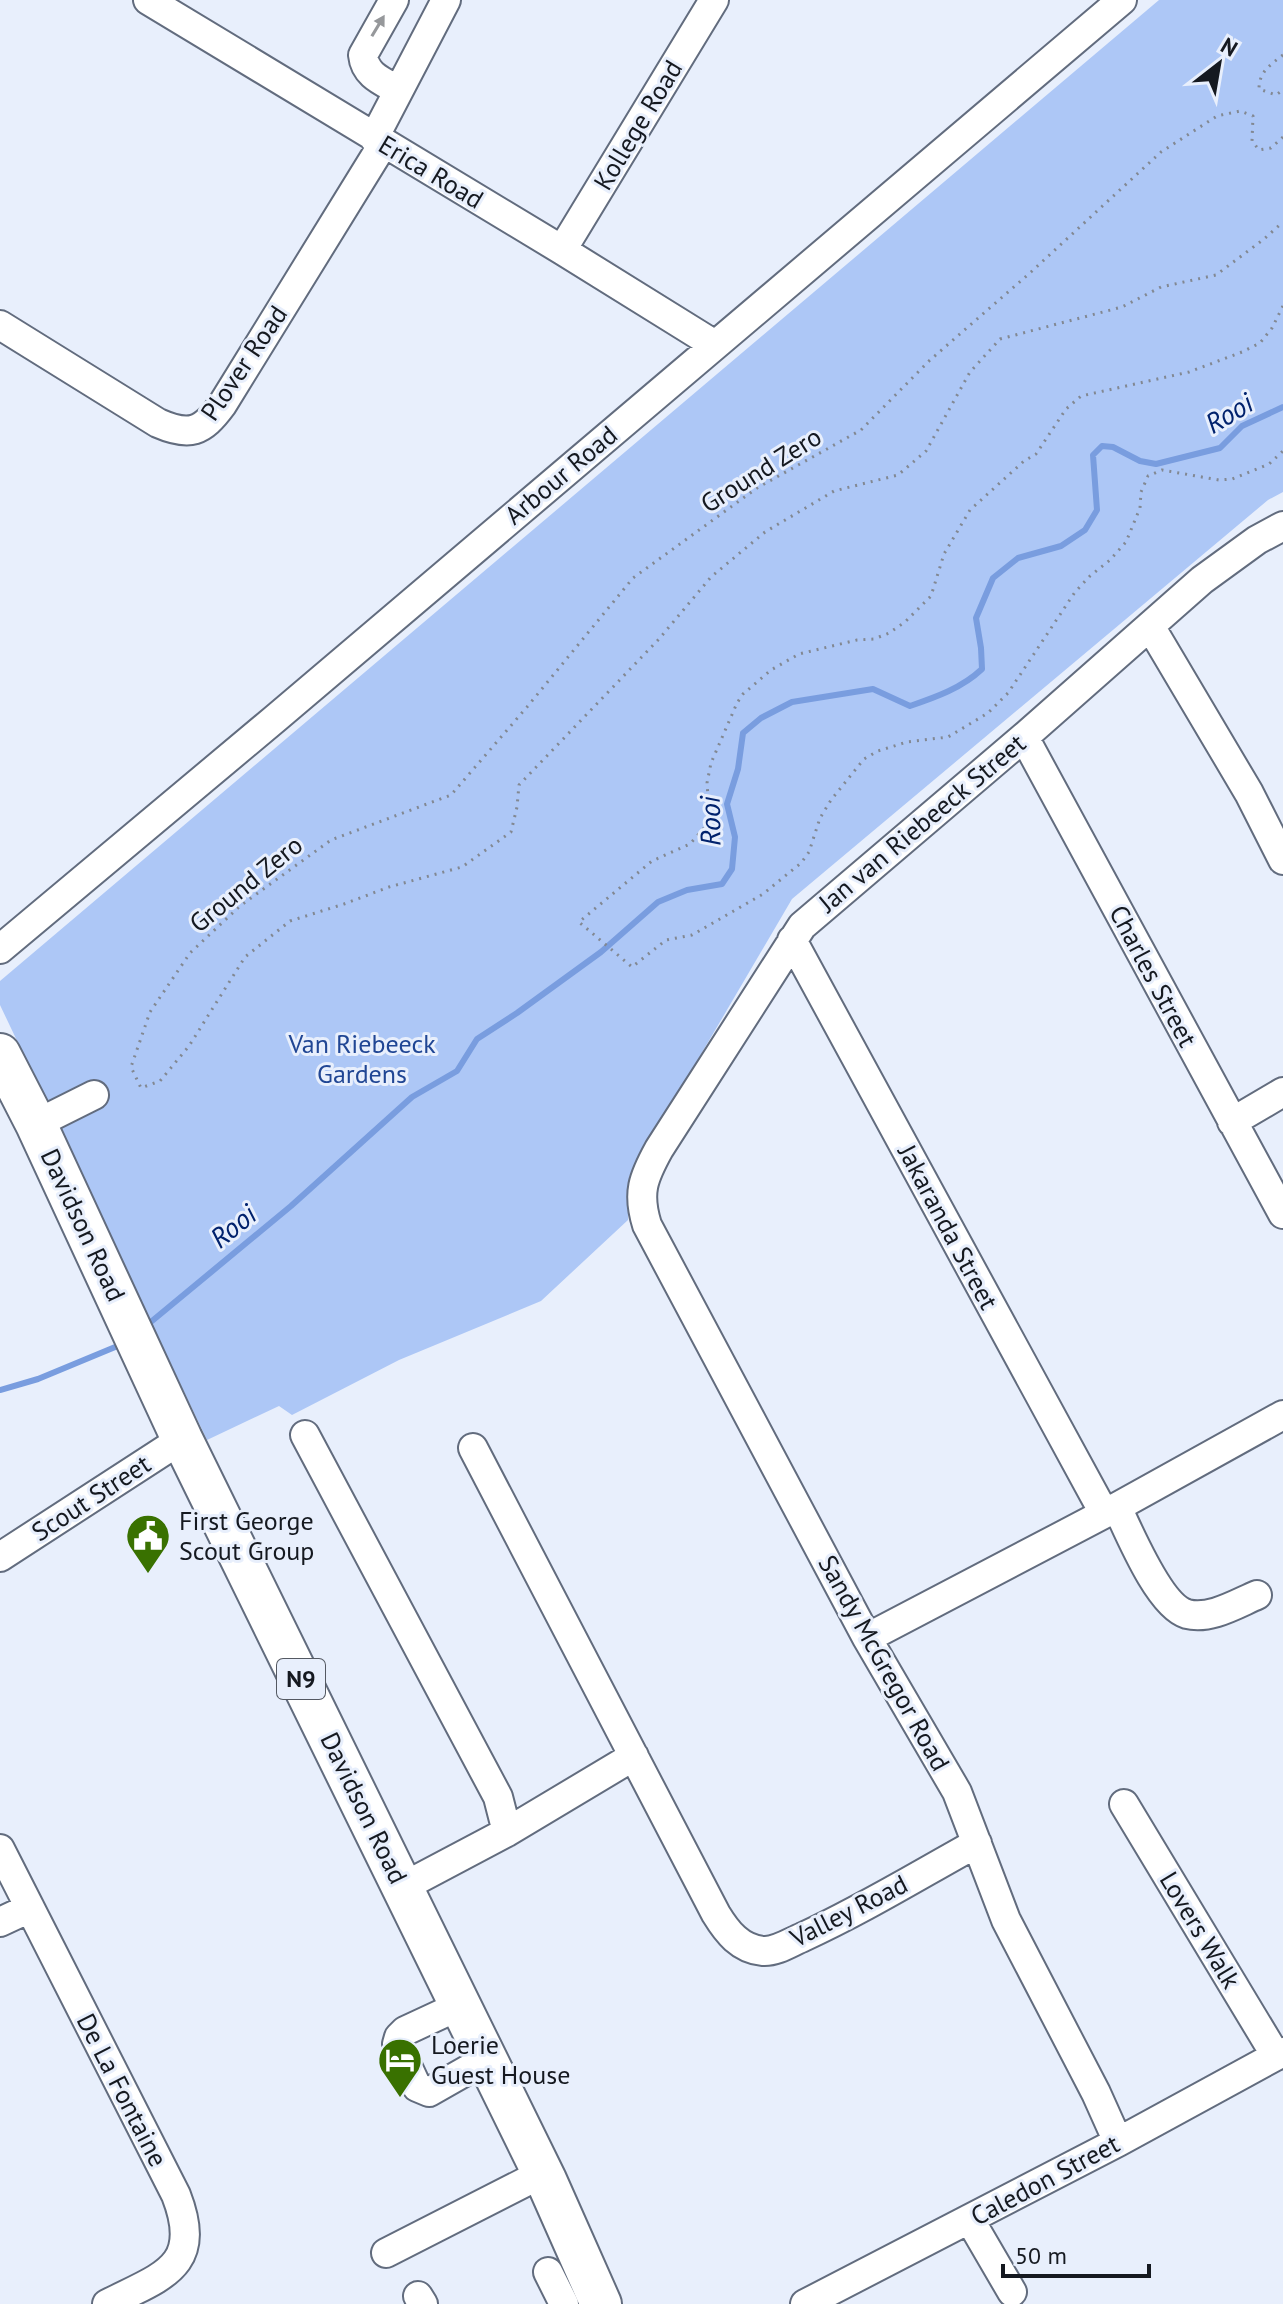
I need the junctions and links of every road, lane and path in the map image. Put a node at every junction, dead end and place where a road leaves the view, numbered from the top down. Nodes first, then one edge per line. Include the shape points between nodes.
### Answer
1 (148, 0) edge
2 (394, 0) edge
3 (714, 0) edge
4 (1122, 0) edge
5 (441, 2) edge
6 (1283, 55) edge
7 (398, 90) junction
8 (1283, 90) edge
9 (1283, 137) edge
10 (378, 141) junction
11 (1283, 222) edge
12 (562, 250) junction
13 (1283, 306) edge
14 (0, 325) edge
15 (715, 345) junction
16 (1283, 451) edge
17 (1283, 526) edge
18 (1150, 626) junction
19 (1024, 737) junction
20 (1283, 860) edge
21 (792, 940) junction
22 (0, 949) edge
23 (0, 1054) edge
24 (1283, 1092) edge
25 (94, 1095) dead end
26 (1232, 1122) junction
27 (36, 1124) junction
28 (641, 1190) joint
29 (1283, 1214) edge
30 (1283, 1415) edge
31 (305, 1435) dead end
32 (182, 1439) junction
33 (473, 1448) dead end
34 (1110, 1510) junction
35 (0, 1557) edge
36 (1257, 1595) dead end
37 (867, 1638) junction
38 (634, 1756) junction
39 (1124, 1804) dead end
40 (507, 1832) junction
41 (977, 1843) junction
42 (0, 1849) edge
43 (403, 1887) junction
44 (30, 1908) junction
45 (0, 1922) edge
46 (461, 2005) junction
47 (1280, 2054) edge
48 (487, 2059) junction
49 (1118, 2142) junction
50 (543, 2173) junction
51 (970, 2220) junction
52 (386, 2253) dead end
53 (548, 2272) dead end
54 (1012, 2292) dead end
55 (107, 2304) edge
56 (564, 2304) edge
57 (601, 2304) edge
58 (805, 2304) edge

1 - 10 street, Erica Road
7 -> 2 street via 371,74 363,61 365,47
3 - 12 street, Kollege Road
4 - 15 street, Arbour Road
5 - 7 street, Plover Road
6 - 8 path via 1259,78 1259,89 1276,95
7 - 10 street, Plover Road
9 - 11 path, Ground Zero via 1259,150 1252,141 1253,116 1240,111 1217,116 1161,152 929,361 861,430 757,488 633,578 451,795 331,840 240,906 190,953 150,1012 131,1067 141,1088 160,1081 189,1046 245,957 290,921 462,867 511,832 519,785 711,577 765,532 834,491 898,475 926,451 970,372 1000,339 1122,307 1161,287 1216,275
10 - 12 street, Erica Road
10 - 14 street, Plover Road via 205,426 184,431 158,423
12 - 15 street, Erica Road
13 - 16 path via 1260,343 1242,352 1189,372 1081,396 1071,403 1036,454 970,510 944,554 931,596 905,622 874,639 799,654 743,694 711,763 706,826 690,844 652,861 579,922 632,967 666,940 692,935 763,894 801,863 820,818 864,759 907,742 948,737 988,713 1008,693 1075,592 1126,542 1148,476 1162,470 1232,479 1269,464
15 - 22 street, Arbour Road
17 - 18 street, Jan van Riebeeck Street via 1227,561
18 - 19 street, Jan van Riebeeck Street
18 - 20 street
19 - 21 street, Jan van Riebeeck Street via 816,912
19 - 26 street, Charles Street
21 - 28 street, Jan van Riebeeck Street via 659,1149
21 - 34 street, Jakaranda Street
23 - 27 highway, Davidson Road / N9
24 - 26 street
25 - 27 street
26 - 29 street, Charles Street
27 - 32 highway, Davidson Road / N9
28 - 37 street, Sandy McGregor Road via 647,1225
30 - 34 street
31 - 40 street via 498,1797
32 - 35 street, Scout Street
32 - 43 highway, Davidson Road / N9
33 - 38 street, Valley Road
34 - 36 street, Jakaranda Street via 1161,1592 1180,1610 1214,1613
34 - 37 street
37 - 41 street, Sandy McGregor Road via 957,1792
38 - 40 street
38 - 41 street, Valley Road via 727,1932 760,1951 772,1951 830,1924
39 - 47 street, Lovers Walk
40 - 43 street
41 - 49 street, Sandy McGregor Road via 1006,1920
42 - 44 street, De La Fontaine
43 - 46 highway, Davidson Road / N9
44 - 45 street
44 - 55 street, De La Fontaine via 184,2215 185,2245 175,2265
46 - 48 highway, Davidson Road / N9
46 - 48 street via 399,2037 397,2044 417,2087 429,2092
47 - 49 street, Caledon Street
48 - 50 highway, Davidson Road / N9
49 - 51 street, Caledon Street
50 - 52 street
50 - 57 highway, Davidson Road / N9
51 - 54 street
51 - 58 street, Caledon Street
53 - 56 street

